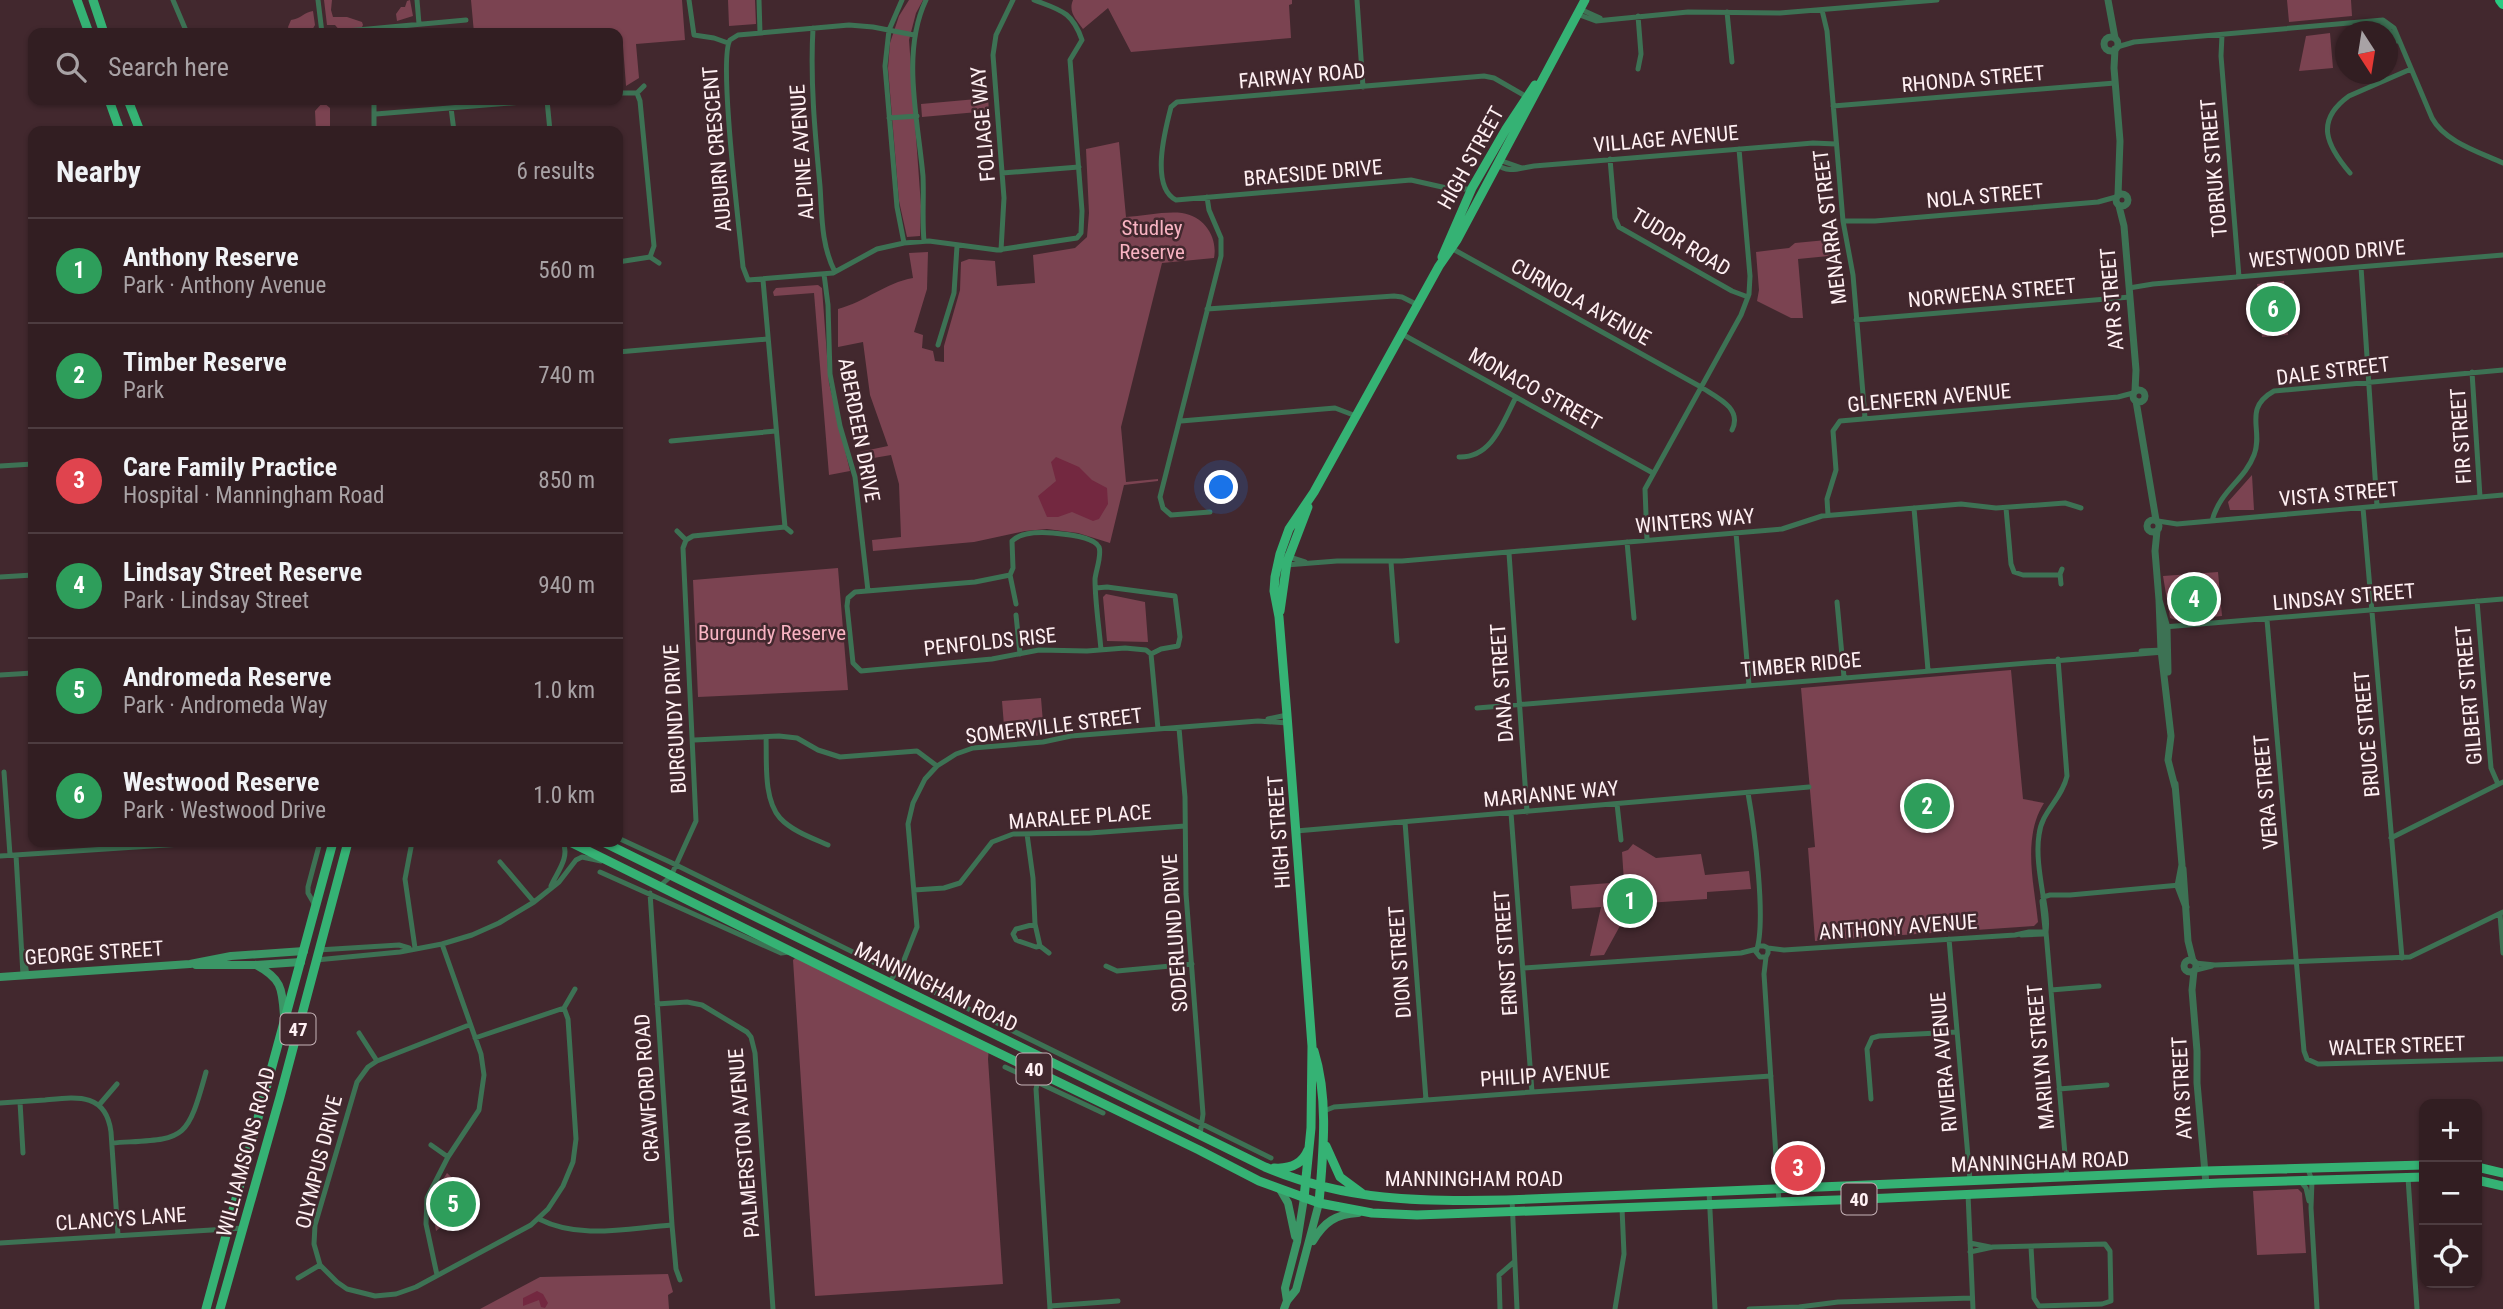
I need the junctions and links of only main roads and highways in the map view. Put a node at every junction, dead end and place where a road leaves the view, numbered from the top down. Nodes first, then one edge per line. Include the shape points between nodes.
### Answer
1 (77, 0) edge
2 (93, 0) edge
3 (1581, 8) edge
4 (87, 28) edge
5 (102, 28) edge
6 (111, 105) edge
7 (130, 105) edge
8 (118, 126) edge
9 (138, 126) edge
10 (1495, 161) junction
11 (1449, 246) junction
12 (332, 847) edge
13 (347, 847) edge
14 (587, 847) edge
15 (613, 847) edge
16 (318, 950) junction
17 (304, 951) junction
18 (316, 960) junction
19 (301, 962) junction
20 (190, 964) junction
21 (256, 965) junction
22 (0, 977) edge
23 (893, 986) junction
24 (886, 999) junction
25 (284, 1023) junction
26 (1312, 1046) junction
27 (1324, 1141) junction
28 (1310, 1145) junction
29 (2419, 1165) edge
30 (1265, 1167) junction
31 (2482, 1168) edge
32 (2503, 1173) edge
33 (2419, 1177) edge
34 (2482, 1181) edge
35 (1305, 1182) junction
36 (1320, 1186) junction
37 (2503, 1186) edge
38 (1281, 1191) junction
39 (1366, 1196) junction
40 (1304, 1198) junction
41 (1319, 1203) junction
42 (1372, 1213) junction
43 (1297, 1242) junction
44 (1309, 1247) junction
45 (1286, 1305) edge
46 (206, 1309) edge
47 (220, 1309) edge

1 - 4 main road
2 - 5 main road
3 - 10 main road, HIGH STREET
6 - 8 main road
7 - 9 main road
10 - 11 main road, HIGH STREET
10 - 11 main road, HIGH STREET via 1472,188
11 - 26 main road, HIGH STREET via 1296,518 1274,591
12 - 17 main road, WILLIAMSONS ROAD / 47
13 - 16 main road, WILLIAMSONS ROAD / 47
14 - 24 main road, MANNINGHAM ROAD / 40
15 - 23 main road, MANNINGHAM ROAD / 40
16 - 17 main road
16 - 18 main road, WILLIAMSONS ROAD / 47
17 - 19 main road, WILLIAMSONS ROAD / 47
17 - 20 main road, GEORGE STREET
18 - 19 main road
18 - 47 main road, WILLIAMSONS ROAD / 47
19 - 21 main road, GEORGE STREET
19 - 25 main road, WILLIAMSONS ROAD / 47
20 - 21 main road, GEORGE STREET
20 - 22 main road, GEORGE STREET
21 - 25 main road via 281,986
23 - 24 main road
23 - 30 main road, MANNINGHAM ROAD / 40
24 - 38 main road, MANNINGHAM ROAD / 40
25 - 46 main road, WILLIAMSONS ROAD / 47
26 - 27 main road, HIGH STREET
26 - 28 main road, HIGH STREET
27 - 36 main road, HIGH STREET
27 - 39 main road via 1340,1177
28 - 30 main road via 1295,1165
28 - 35 main road, HIGH STREET
29 - 39 main road, MANNINGHAM ROAD / 40 via 1472,1201
30 - 35 main road, MANNINGHAM ROAD / 40
31 - 32 main road
33 - 42 main road, MANNINGHAM ROAD / 40 via 1512,1212
34 - 37 main road
35 - 36 main road, MANNINGHAM ROAD / 40
35 - 40 main road, HIGH STREET
36 - 39 main road, MANNINGHAM ROAD / 40
36 - 41 main road, HIGH STREET
38 - 40 main road, MANNINGHAM ROAD / 40
38 - 43 main road
40 - 41 main road, MANNINGHAM ROAD / 40
40 - 43 main road, HIGH STREET
41 - 42 main road, MANNINGHAM ROAD / 40
41 - 44 main road, HIGH STREET
42 - 44 main road via 1338,1216 1320,1229
43 - 45 main road, HIGH STREET via 1285,1288
44 - 45 main road, HIGH STREET via 1296,1290

